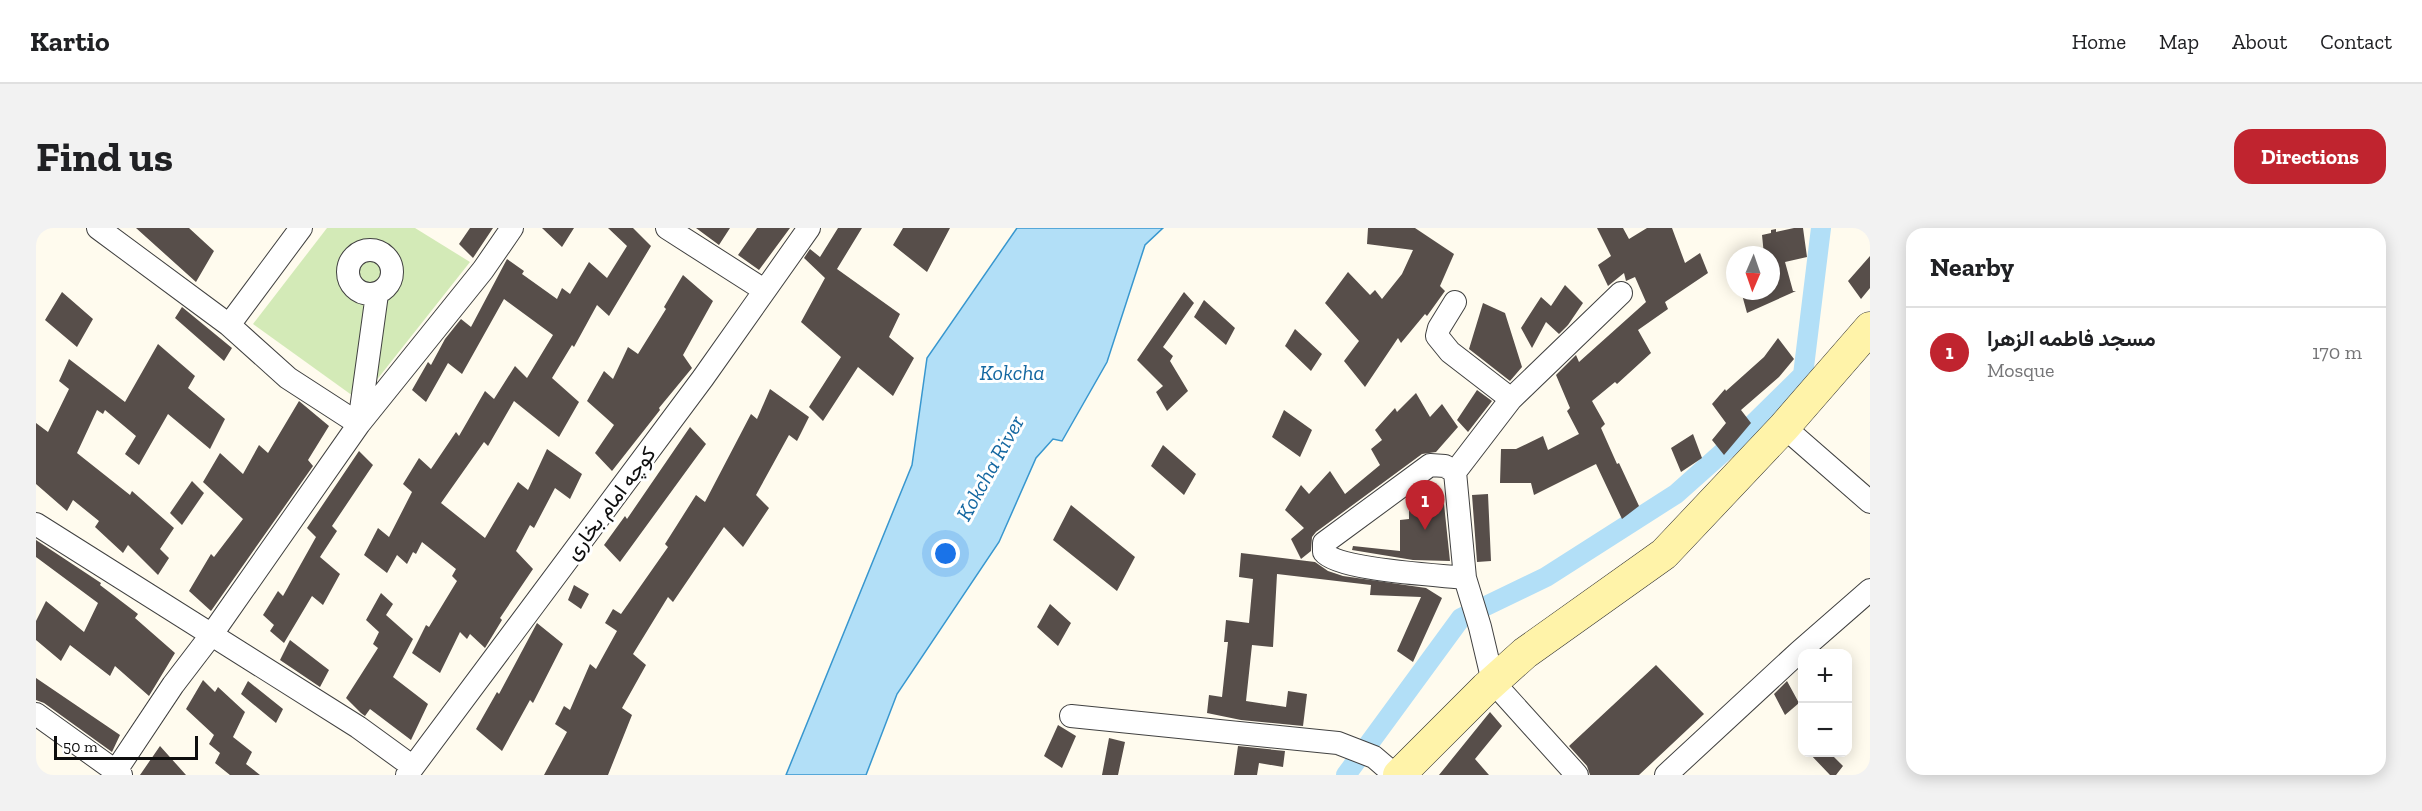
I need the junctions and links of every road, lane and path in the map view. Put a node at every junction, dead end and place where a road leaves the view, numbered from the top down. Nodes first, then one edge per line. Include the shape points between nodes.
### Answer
1 (98, 228) edge
2 (301, 228) edge
3 (513, 228) edge
4 (667, 228) edge
5 (809, 228) edge
6 (764, 290) junction
7 (1621, 293) dead end
8 (377, 294) dead end
9 (1455, 302) dead end
10 (229, 325) junction
11 (1870, 328) edge
12 (1511, 399) junction
13 (359, 424) junction
14 (1784, 427) junction
15 (1455, 472) junction
16 (1870, 502) edge
17 (36, 524) edge
18 (1465, 578) junction
19 (1870, 590) edge
20 (212, 634) junction
21 (1493, 682) junction
22 (36, 714) edge
23 (1071, 716) dead end
24 (1389, 769) edge
25 (410, 771) edge
26 (116, 774) edge
27 (1577, 775) edge
28 (1666, 775) edge

1 - 10 street
2 - 10 street
3 - 13 street
4 - 6 street
5 - 6 street, کوچه امام بخاری
6 - 25 street, کوچه امام بخاری via 703,378
7 - 12 street
8 - 13 street
9 - 12 street via 1437,336 1450,352
10 - 13 street via 288,378
11 - 14 street
12 - 15 street
13 - 20 street
14 - 16 street
14 - 21 street via 1664,554 1525,652
15 - 18 street
15 - 18 street via 1445,466 1430,465 1324,543 1324,552 1328,558 1360,566
17 - 20 street
18 - 21 street
19 - 28 street
20 - 25 street via 358,727
20 - 26 street via 173,685
21 - 24 street
21 - 27 street
22 - 26 street
23 - 24 street via 1338,743

